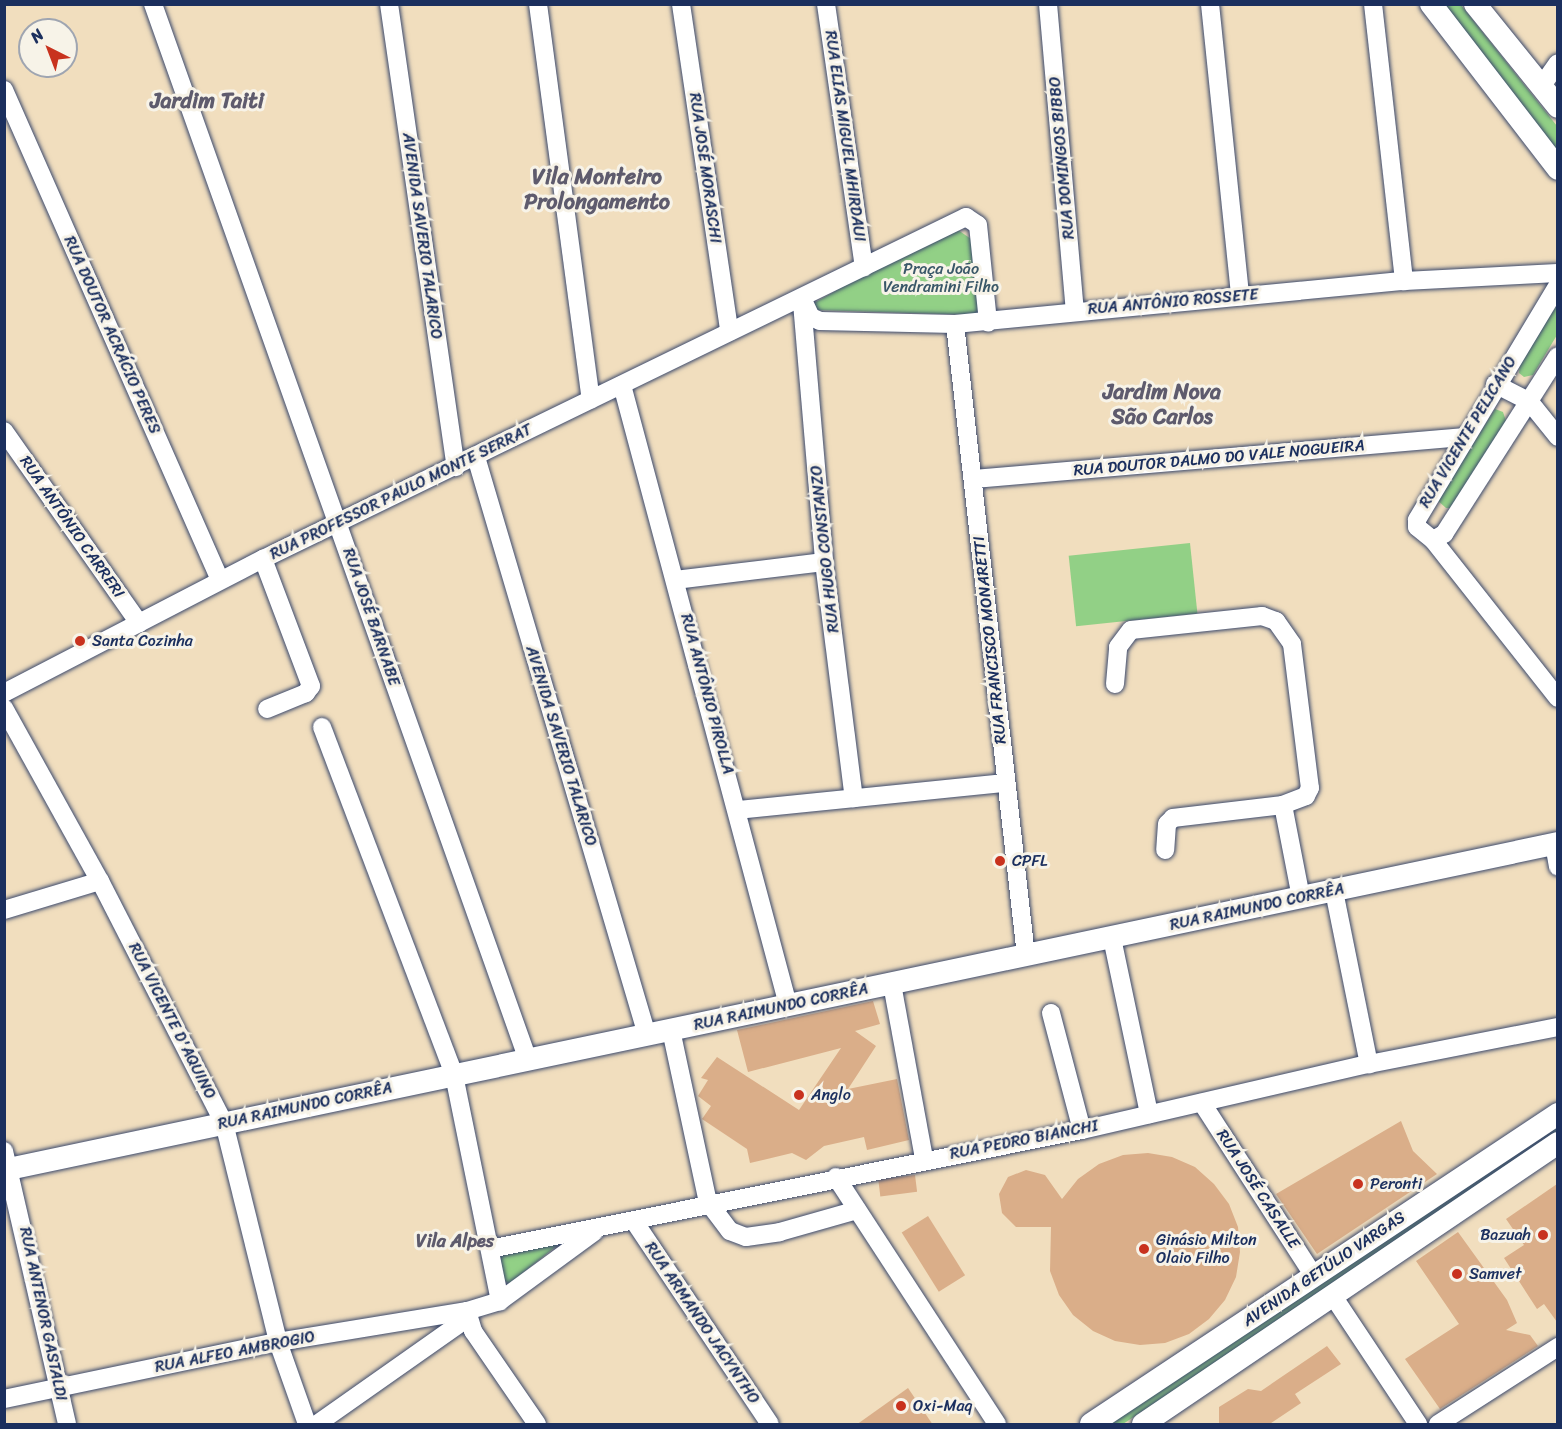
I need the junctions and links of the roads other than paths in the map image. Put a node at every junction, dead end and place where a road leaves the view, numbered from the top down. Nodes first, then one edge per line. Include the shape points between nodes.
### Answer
1 (153, 4) edge
2 (389, 4) edge
3 (538, 4) edge
4 (681, 4) edge
5 (826, 4) edge
6 (1048, 4) edge
7 (1210, 4) edge
8 (1373, 4) edge
9 (1431, 4) edge
10 (1475, 4) edge
11 (1557, 63) edge
12 (1541, 87) junction
13 (4, 90) edge
14 (1557, 107) edge
15 (1557, 169) edge
16 (864, 267) junction
17 (1557, 273) edge
18 (1404, 281) junction
19 (1557, 285) edge
20 (1240, 296) junction
21 (801, 298) junction
22 (1075, 312) junction
23 (988, 322) junction
24 (955, 324) junction
25 (729, 331) junction
26 (1557, 356) edge
27 (1495, 384) junction
28 (622, 385) junction
29 (591, 399) junction
30 (1529, 401) junction
31 (4, 431) edge
32 (1465, 437) junction
33 (1557, 437) edge
34 (476, 457) junction
35 (456, 466) junction
36 (974, 479) junction
37 (339, 524) junction
38 (1433, 540) junction
39 (263, 559) junction
40 (824, 562) junction
41 (220, 580) junction
42 (675, 580) junction
43 (139, 623) junction
44 (1115, 684) dead end
45 (4, 693) edge
46 (1557, 698) edge
47 (4, 708) edge
48 (267, 709) dead end
49 (322, 727) dead end
50 (1004, 783) junction
51 (854, 798) junction
52 (1283, 805) junction
53 (738, 810) junction
54 (1556, 843) edge
55 (1165, 850) dead end
56 (1557, 867) edge
57 (100, 881) junction
58 (1334, 891) junction
59 (1301, 898) junction
60 (4, 910) edge
61 (1112, 938) junction
62 (1026, 956) junction
63 (892, 984) junction
64 (788, 1005) junction
65 (1051, 1013) dead end
66 (1557, 1027) edge
67 (671, 1030) junction
68 (647, 1035) junction
69 (528, 1060) junction
70 (1369, 1064) junction
71 (454, 1075) junction
72 (1202, 1103) junction
73 (1149, 1114) junction
74 (1557, 1114) edge
75 (224, 1123) junction
76 (1082, 1130) junction
77 (1557, 1143) edge
78 (924, 1159) junction
79 (7, 1163) edge
80 (836, 1177) junction
81 (708, 1202) junction
82 (857, 1210) junction
83 (634, 1221) junction
84 (598, 1228) junction
85 (490, 1249) junction
86 (1314, 1276) junction
87 (1333, 1296) junction
88 (500, 1301) junction
89 (467, 1311) junction
90 (278, 1342) junction
91 (1557, 1347) edge
92 (59, 1388) junction
93 (4, 1399) edge
94 (68, 1425) edge
95 (307, 1425) edge
96 (317, 1425) edge
97 (537, 1425) edge
98 (770, 1425) edge
99 (997, 1425) edge
100 (1091, 1425) edge
101 (1143, 1425) edge
102 (1418, 1425) edge
103 (1438, 1425) edge

1 - 37 street, RUA JOSÉ BARNABE
2 - 35 street, AVENIDA SAVERIO TALARICO
3 - 29 street
4 - 25 street, RUA JOSÉ MORASCHI
5 - 16 street, RUA ELIAS MIGUEL MHIRDAUI
6 - 22 street, RUA DOMINGOS BIBBO
7 - 20 street
8 - 18 street
9 - 15 main road
10 - 12 main road
11 - 12 street
12 - 14 main road
13 - 41 street, RUA DOUTOR ACRÁCIO PERES
16 - 21 street
16 - 23 street via 970,216 978,225
17 - 18 street, RUA ANTÔNIO ROSSETE
18 - 20 street, RUA ANTÔNIO ROSSETE
19 - 27 street, RUA VICENTE PELICANO
20 - 22 street, RUA ANTÔNIO ROSSETE
21 - 24 street, RUA ANTÔNIO ROSSETE via 811,316 820,321
21 - 25 street, RUA PROFESSOR PAULO MONTE SERRAT
21 - 40 street, RUA HUGO CONSTANZO
22 - 23 street, RUA ANTÔNIO ROSSETE
23 - 24 street, RUA ANTÔNIO ROSSETE
24 - 36 street, RUA FRANCISCO MONARETTI
25 - 28 street, RUA PROFESSOR PAULO MONTE SERRAT
26 - 30 street, RUA VICENTE PELICANO
27 - 30 street
27 - 32 street, RUA VICENTE PELICANO
28 - 29 street, RUA PROFESSOR PAULO MONTE SERRAT
28 - 42 street, RUA ANTÔNIO PIROLLA
29 - 34 street, RUA PROFESSOR PAULO MONTE SERRAT
30 - 33 street
30 - 38 street, RUA VICENTE PELICANO via 1444,534
31 - 43 street, RUA ANTÔNIO CARRERI
32 - 36 street, RUA DOUTOR DALMO DO VALE NOGUEIRA
32 - 38 street, RUA VICENTE PELICANO via 1417,520 1417,527
34 - 35 street, RUA PROFESSOR PAULO MONTE SERRAT
34 - 68 street, AVENIDA SAVERIO TALARICO
35 - 37 street, RUA PROFESSOR PAULO MONTE SERRAT
36 - 50 street, RUA FRANCISCO MONARETTI
37 - 39 street, RUA PROFESSOR PAULO MONTE SERRAT
37 - 69 street, RUA JOSÉ BARNABE
38 - 46 street
39 - 41 street, RUA PROFESSOR PAULO MONTE SERRAT
39 - 48 street via 311,686 306,693
40 - 42 street
40 - 51 street, RUA HUGO CONSTANZO
41 - 43 street, RUA PROFESSOR PAULO MONTE SERRAT
42 - 53 street, RUA ANTÔNIO PIROLLA
43 - 45 street, RUA PROFESSOR PAULO MONTE SERRAT
44 - 52 street via 1118,647 1131,630 1262,616 1276,621 1292,644 1310,788 1300,800
47 - 57 street, RUA VICENTE D'AQUINO
49 - 71 street
50 - 51 street
50 - 62 street, RUA FRANCISCO MONARETTI
51 - 53 street
52 - 55 street via 1173,818 1167,824
52 - 59 street
53 - 64 street, RUA ANTÔNIO PIROLLA
54 - 56 street
54 - 58 main road, RUA RAIMUNDO CORRÊA
57 - 60 street
57 - 75 street, RUA VICENTE D'AQUINO
58 - 59 main road, RUA RAIMUNDO CORRÊA
58 - 70 street
59 - 61 main road, RUA RAIMUNDO CORRÊA
61 - 62 main road, RUA RAIMUNDO CORRÊA
61 - 73 street
62 - 63 main road, RUA RAIMUNDO CORRÊA
63 - 64 main road, RUA RAIMUNDO CORRÊA
63 - 78 street
64 - 67 main road, RUA RAIMUNDO CORRÊA
65 - 76 street
66 - 70 street, RUA PEDRO BIANCHI
67 - 68 main road, RUA RAIMUNDO CORRÊA
67 - 81 street
68 - 69 main road, RUA RAIMUNDO CORRÊA
69 - 71 main road, RUA RAIMUNDO CORRÊA
70 - 72 street, RUA PEDRO BIANCHI
71 - 75 main road, RUA RAIMUNDO CORRÊA
71 - 85 street
72 - 73 street, RUA PEDRO BIANCHI
72 - 86 street, RUA JOSÉ CASALLE
73 - 76 street, RUA PEDRO BIANCHI
74 - 86 main road, AVENIDA GETÚLIO VARGAS
75 - 79 main road, RUA RAIMUNDO CORRÊA
75 - 90 street, RUA VICENTE D'AQUINO
76 - 78 street, RUA PEDRO BIANCHI
77 - 87 main road, AVENIDA GETÚLIO VARGAS
78 - 80 street, RUA PEDRO BIANCHI
79 - 92 street, RUA ANTENOR GASTALDI
80 - 81 street, RUA PEDRO BIANCHI
80 - 82 street
81 - 82 street via 730,1231 746,1237
81 - 83 street, RUA PEDRO BIANCHI
82 - 99 street
83 - 84 street, RUA PEDRO BIANCHI
83 - 98 street, RUA ARMANDO JACYNTHO
84 - 85 street, RUA PEDRO BIANCHI
84 - 88 street, RUA ALFEO AMBROGIO
85 - 88 street
86 - 100 main road, AVENIDA GETÚLIO VARGAS
87 - 101 main road, AVENIDA GETÚLIO VARGAS
87 - 102 street
88 - 89 street, RUA ALFEO AMBROGIO
89 - 90 street, RUA ALFEO AMBROGIO
89 - 96 street via 462,1322
89 - 97 street via 473,1330
90 - 92 street, RUA ALFEO AMBROGIO
90 - 95 street, RUA VICENTE D'AQUINO
91 - 103 street
92 - 93 street, RUA ALFEO AMBROGIO
92 - 94 street, RUA ANTENOR GASTALDI

